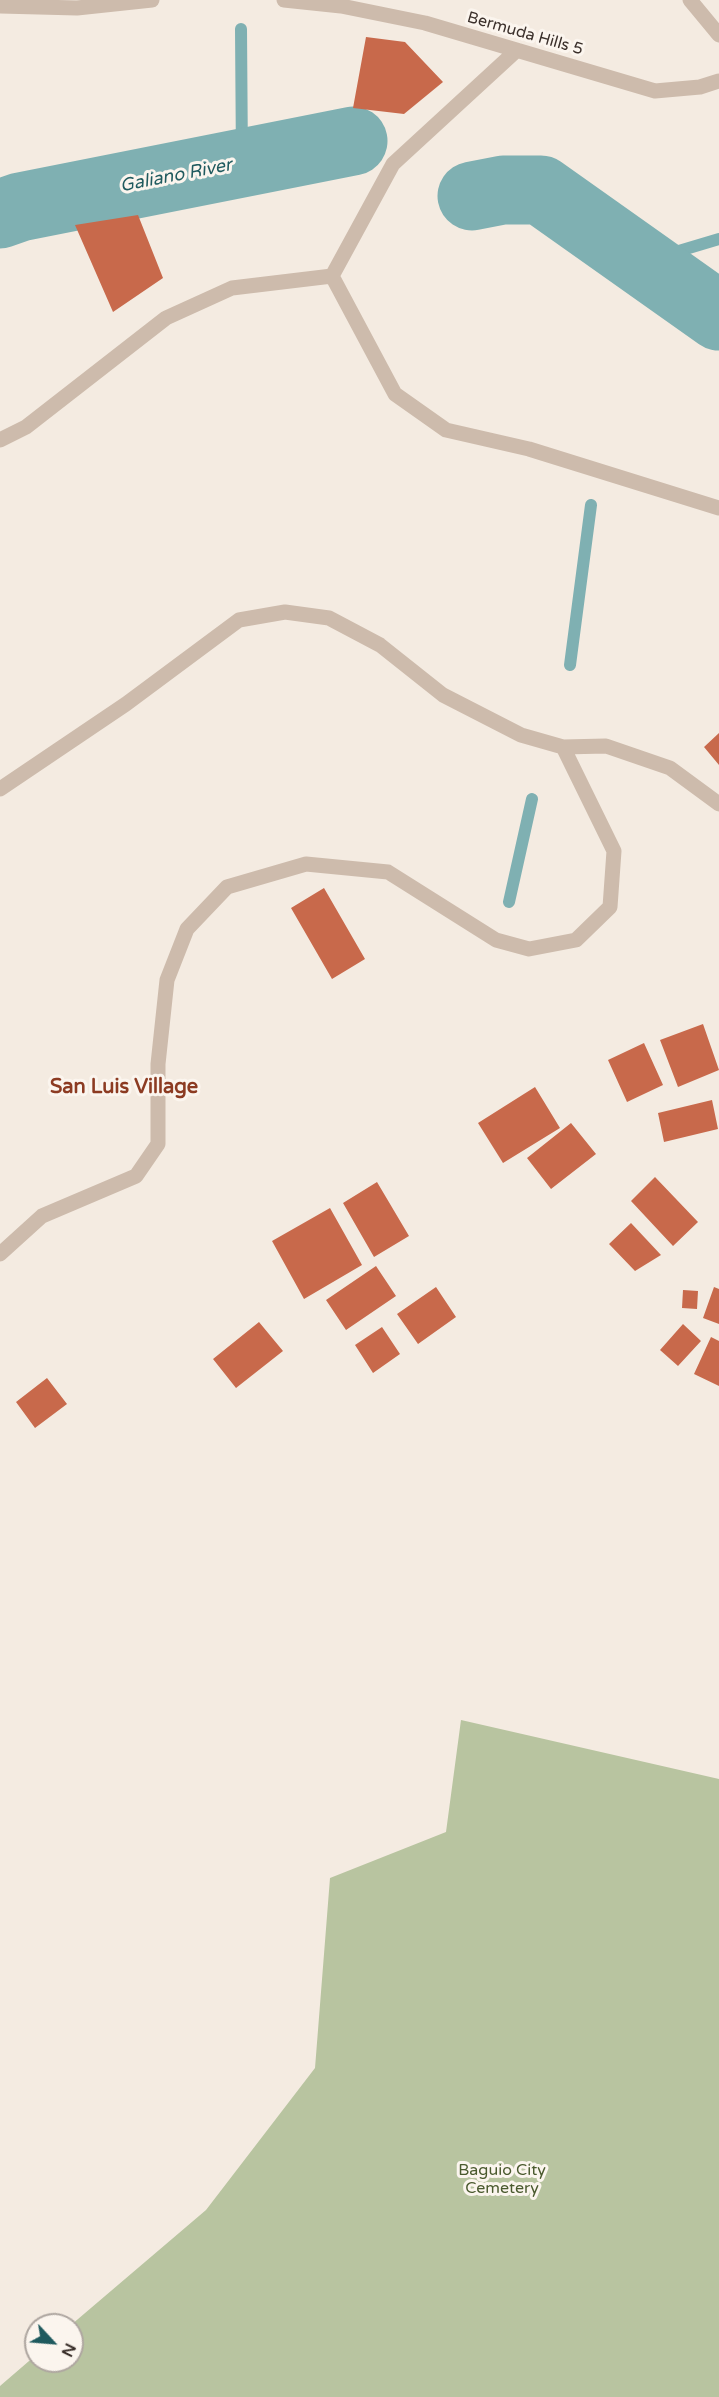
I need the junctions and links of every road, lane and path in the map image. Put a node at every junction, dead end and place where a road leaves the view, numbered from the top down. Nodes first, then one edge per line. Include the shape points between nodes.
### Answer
1 (152, 0) edge
2 (284, 0) edge
3 (690, 0) edge
4 (0, 6) edge
5 (719, 35) edge
6 (517, 50) junction
7 (719, 81) edge
8 (332, 276) junction
9 (0, 440) edge
10 (719, 508) edge
11 (563, 747) junction
12 (0, 789) edge
13 (719, 804) edge
14 (0, 1254) edge

1 - 4 street via 77,8
2 - 6 street, Bermuda Hills 5 via 341,6 425,23
3 - 5 street
6 - 7 street, Bermuda Hills 5 via 655,91
6 - 8 street via 393,164
8 - 9 street via 232,288 166,318 26,427
8 - 10 street via 395,394 446,430 529,449
11 - 12 street via 521,735 442,695 380,645 329,618 285,612 239,620 126,704
11 - 13 street via 606,746 670,768
11 - 14 street via 614,851 610,907 576,939 529,949 496,940 388,872 306,864 227,887 187,929 167,980 158,1064 158,1144 136,1176 42,1216

